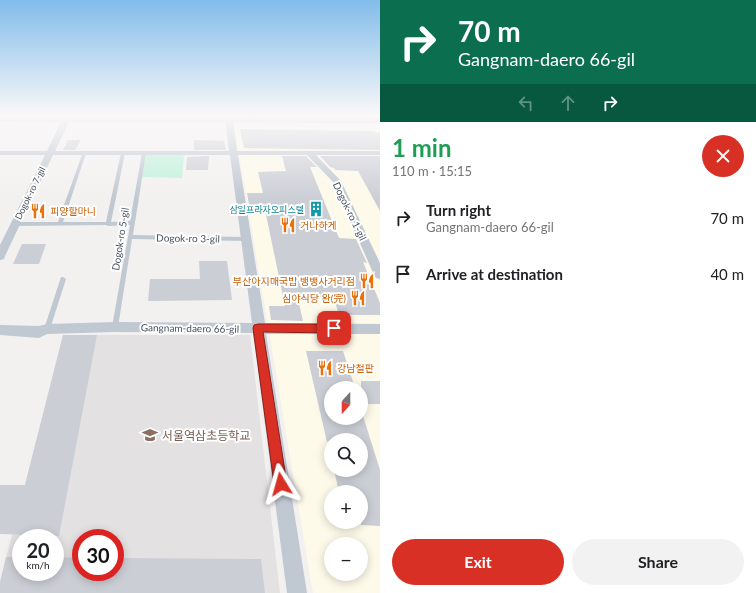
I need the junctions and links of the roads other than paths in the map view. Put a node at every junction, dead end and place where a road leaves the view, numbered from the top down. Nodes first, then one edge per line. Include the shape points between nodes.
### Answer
1 (54, 144) edge
2 (232, 144) edge
3 (0, 153) edge
4 (50, 153) junction
5 (84, 153) junction
6 (123, 153) junction
7 (144, 153) junction
8 (380, 153) edge
9 (234, 154) junction
10 (310, 154) junction
11 (131, 223) junction
12 (15, 224) junction
13 (60, 224) junction
14 (108, 224) junction
15 (130, 237) junction
16 (246, 239) junction
17 (0, 256) edge
18 (380, 275) edge
19 (63, 279) dead end
20 (115, 327) junction
21 (258, 328) junction
22 (380, 328) edge
23 (47, 329) junction
24 (0, 330) edge
25 (297, 593) edge

1 - 4 street, Dogok-ro 7-gil
2 - 9 street
3 - 4 street
4 - 5 street
4 - 12 street, Dogok-ro 7-gil
5 - 6 street
5 - 13 lane
6 - 7 street
6 - 14 lane
7 - 9 street
7 - 11 lane, Dogok-ro 5-gil
8 - 10 street
9 - 10 street
9 - 16 street
10 - 18 street, Dogok-ro 1-gil via 337,181
11 - 14 lane, Dogok-ro 7-gil
11 - 15 lane, Dogok-ro 5-gil
12 - 13 lane, Dogok-ro 7-gil
12 - 17 street, Dogok-ro 7-gil
13 - 14 lane, Dogok-ro 7-gil
15 - 16 lane, Dogok-ro 3-gil
15 - 20 lane, Dogok-ro 5-gil
16 - 21 street
19 - 23 lane
20 - 21 street, Gangnam-daero 66-gil
20 - 23 street, Gangnam-daero 66-gil
21 - 22 street, Gangnam-daero 66-gil
21 - 25 street
23 - 24 street, Gangnam-daero 66-gil via 39,332

